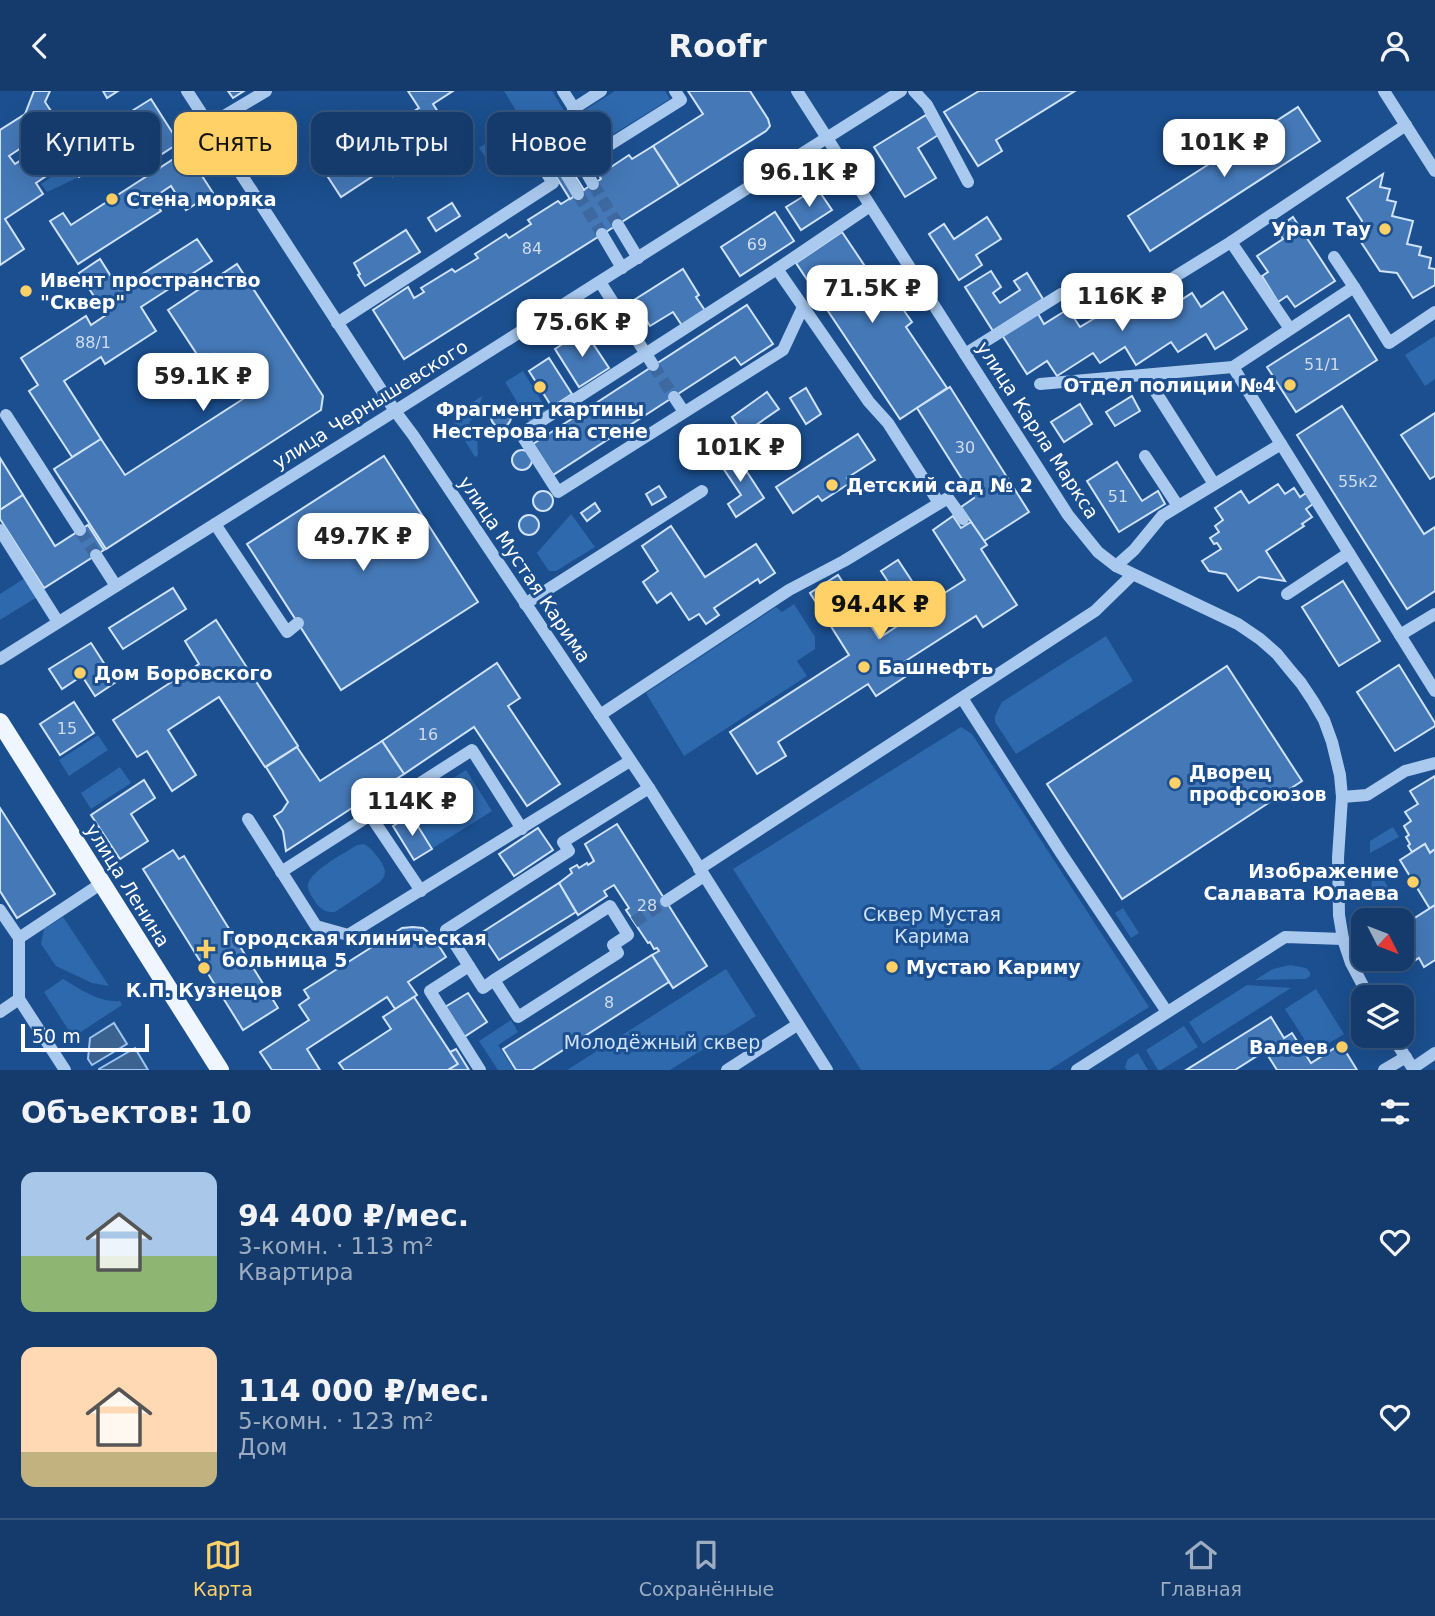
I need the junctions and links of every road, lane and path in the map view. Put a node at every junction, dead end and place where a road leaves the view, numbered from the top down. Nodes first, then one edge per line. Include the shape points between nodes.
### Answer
1 (187, 91) edge
2 (267, 91) edge
3 (563, 91) edge
4 (601, 91) edge
5 (675, 91) edge
6 (797, 91) edge
7 (901, 91) edge
8 (914, 91) edge
9 (1384, 91) edge
10 (573, 109) junction
11 (201, 112) edge
12 (231, 112) edge
13 (575, 112) edge
14 (1406, 125) junction
15 (828, 138) junction
16 (611, 145) edge
17 (1435, 171) edge
18 (241, 175) edge
19 (548, 175) edge
20 (567, 175) edge
21 (588, 175) edge
22 (968, 182) dead end
23 (593, 184) tunnel mouth
24 (578, 194) tunnel mouth
25 (870, 206) junction
26 (618, 225) tunnel mouth
27 (602, 234) tunnel mouth
28 (1231, 242) junction
29 (1334, 257) dead end
30 (638, 258) junction
31 (622, 268) junction
32 (777, 269) junction
33 (600, 282) junction
34 (1354, 287) junction
35 (803, 307) junction
36 (1435, 312) edge
37 (337, 323) junction
38 (1290, 329) junction
39 (646, 353) junction
40 (965, 354) junction
41 (653, 365) tunnel mouth
42 (1233, 367) junction
43 (1145, 375) junction
44 (1040, 384) dead end
45 (674, 397) tunnel mouth
46 (395, 411) junction
47 (684, 412) junction
48 (6, 415) dead end
49 (1280, 444) junction
50 (1145, 456) dead end
51 (1214, 484) junction
52 (702, 491) dead end
53 (939, 503) junction
54 (1178, 506) junction
55 (963, 519) dead end
56 (215, 524) junction
57 (0, 530) edge
58 (80, 530) tunnel mouth
59 (1349, 553) junction
60 (96, 555) tunnel mouth
61 (1116, 566) junction
62 (1132, 575) junction
63 (116, 586) junction
64 (1287, 594) dead end
65 (524, 604) junction
66 (1435, 614) edge
67 (58, 622) junction
68 (298, 623) dead end
69 (1400, 635) junction
70 (0, 659) edge
71 (1435, 691) edge
72 (962, 698) junction
73 (600, 715) junction
74 (0, 722) edge
75 (630, 761) junction
76 (1435, 762) edge
77 (649, 788) junction
78 (1342, 797) junction
79 (370, 815) junction
80 (248, 820) dead end
81 (522, 829) junction
82 (281, 872) junction
83 (702, 872) junction
84 (102, 883) junction
85 (421, 891) junction
86 (666, 901) tunnel mouth
87 (0, 909) edge
88 (19, 938) junction
89 (1343, 939) junction
90 (469, 966) junction
91 (494, 980) junction
92 (1363, 985) edge
93 (19, 999) junction
94 (0, 1011) edge
95 (1167, 1012) junction
96 (797, 1025) junction
97 (1400, 1048) edge
98 (1435, 1053) edge
99 (1411, 1065) edge
100 (65, 1070) edge
101 (220, 1070) edge
102 (480, 1070) edge
103 (727, 1070) edge
104 (827, 1070) edge
105 (1077, 1070) edge
106 (1384, 1070) edge

1 - 11 street, улица Мустая Карима
2 - 12 street
3 - 10 street
4 - 10 street
5 - 16 street via 681,100
6 - 15 street, улица Карла Маркса
7 - 15 street, улица Чернышевского
8 - 22 street via 927,105
9 - 14 street
10 - 13 street
14 - 17 street
14 - 28 street
15 - 25 street, улица Карла Маркса
15 - 30 street, улица Чернышевского
18 - 37 street, улица Мустая Карима
19 - 37 street via 553,183
20 - 24 street
21 - 23 street
25 - 32 street
25 - 40 street, улица Карла Маркса
26 - 30 street
27 - 31 street
28 - 38 street
28 - 40 street via 1142,297 1060,294
29 - 34 street
30 - 31 street, улица Чернышевского
31 - 33 street, улица Чернышевского
32 - 35 street
32 - 39 street
33 - 39 street
33 - 46 street, улица Чернышевского
34 - 36 street via 1389,343
34 - 38 street
35 - 47 street via 783,350
35 - 53 street via 888,423
37 - 46 street, улица Мустая Карима
38 - 42 street
39 - 41 street
39 - 47 street via 521,434 543,469 558,492
40 - 61 street, улица Карла Маркса via 1068,515 1098,552
42 - 43 street
42 - 49 street
43 - 44 street
43 - 51 street
45 - 47 street
46 - 56 street, улица Чернышевского
46 - 65 street, улица Мустая Карима
48 - 58 street
49 - 51 street
49 - 59 street
50 - 54 street
51 - 54 street
52 - 65 street
53 - 55 street via 948,498
53 - 73 street via 789,590
54 - 61 street via 1162,516
56 - 63 street, улица Чернышевского
56 - 68 street via 287,632
57 - 67 street
59 - 64 street
59 - 69 street
60 - 63 street
61 - 62 street, улица Карла Маркса
62 - 72 street via 1094,611
62 - 78 street, улица Карла Маркса via 1238,624 1277,654 1324,720
63 - 67 street, улица Чернышевского
65 - 73 street, улица Мустая Карима
66 - 69 street
67 - 70 street, улица Чернышевского
69 - 71 street
72 - 83 street
72 - 95 street
73 - 75 street, улица Мустая Карима
74 - 84 main road, улица Ленина
75 - 77 street, улица Мустая Карима
75 - 81 street
76 - 78 street via 1405,771 1367,795
77 - 83 street, улица Мустая Карима
77 - 90 street via 563,842 569,851 446,930
78 - 89 street, улица Карла Маркса via 1338,858
79 - 81 street via 472,750
79 - 82 street
79 - 85 street
80 - 82 street
81 - 85 street
82 - 85 street via 316,926 348,935
83 - 86 street
83 - 96 street, улица Мустая Карима
84 - 88 street
84 - 101 main road, улица Ленина
87 - 88 street
88 - 93 street
89 - 92 street, улица Карла Маркса
89 - 95 street via 1285,937
90 - 91 street via 483,988
90 - 102 street via 429,991
91 - 91 street via 610,906 629,925 628,935 613,945 618,953 518,1017
93 - 94 street
93 - 100 street
95 - 105 street
96 - 103 street
96 - 104 street, улица Мустая Карима
97 - 99 street
98 - 99 street
99 - 106 street

